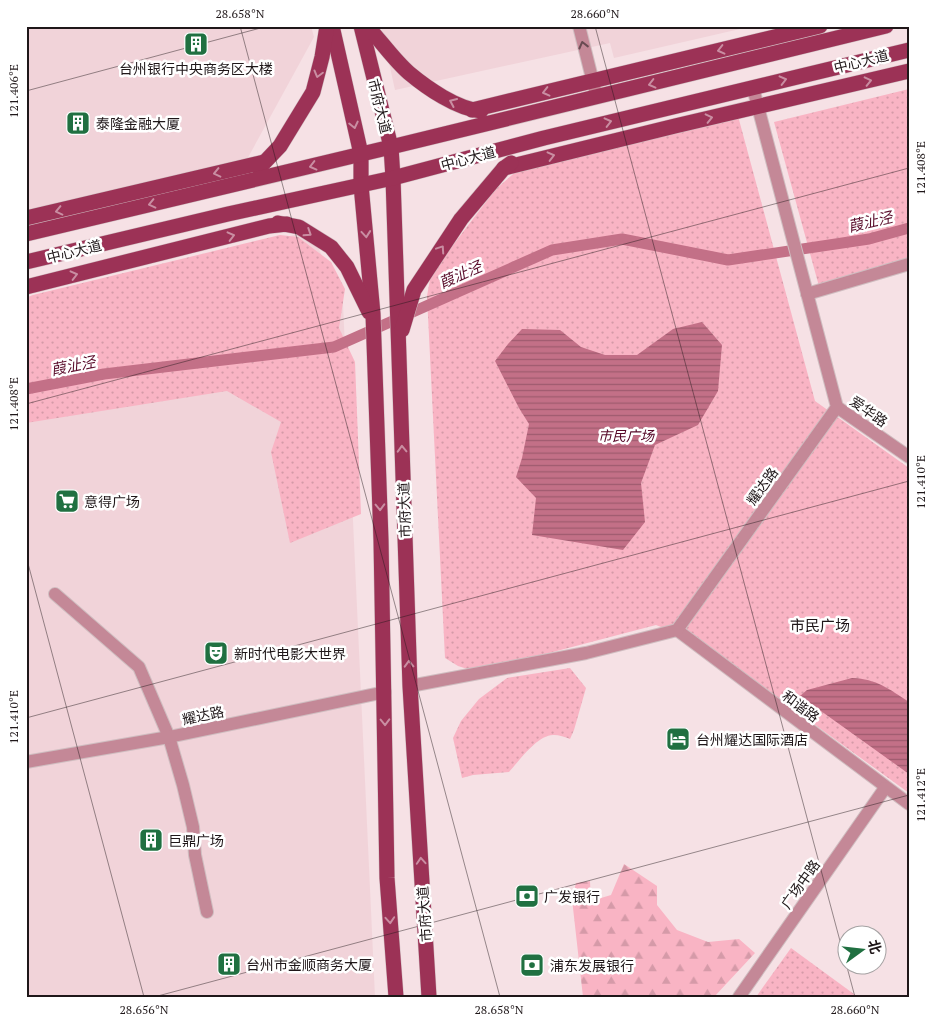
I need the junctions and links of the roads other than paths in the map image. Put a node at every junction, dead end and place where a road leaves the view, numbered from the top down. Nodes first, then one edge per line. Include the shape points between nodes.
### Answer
1 (327, 26) edge
2 (332, 26) edge
3 (361, 26) edge
4 (367, 26) edge
5 (579, 26) edge
6 (820, 26) edge
7 (886, 26) edge
8 (909, 50) edge
9 (909, 72) edge
10 (592, 81) junction
11 (752, 88) junction
12 (596, 97) junction
13 (758, 107) junction
14 (472, 110) junction
15 (534, 112) junction
16 (544, 138) junction
17 (390, 147) junction
18 (360, 154) junction
19 (264, 162) junction
20 (504, 168) junction
21 (393, 178) junction
22 (234, 185) junction
23 (361, 185) junction
24 (228, 214) junction
25 (26, 218) edge
26 (287, 224) junction
27 (26, 234) edge
28 (26, 262) edge
29 (909, 264) edge
30 (26, 287) edge
31 (808, 294) junction
32 (373, 322) junction
33 (398, 343) junction
34 (838, 407) junction
35 (909, 457) edge
36 (55, 594) dead end
37 (677, 630) junction
38 (410, 686) junction
39 (385, 692) junction
40 (169, 737) junction
41 (26, 762) edge
42 (885, 788) junction
43 (909, 804) edge
44 (207, 912) dead end
45 (396, 997) edge
46 (429, 997) edge
47 (739, 997) edge

1 -> 19 main road via 313,92 280,146
2 -> 18 main road, 市府大道
3 - 17 main road, 市府大道
14 -> 4 main road via 444,98 408,72
10 -> 5 street
6 -> 10 main road
7 -> 12 main road, 中心大道
11 -> 8 main road, 中心大道
13 -> 9 main road
10 - 12 street
10 -> 14 main road
11 - 13 street
16 -> 11 main road, 中心大道
12 - 15 main road, 中心大道
20 -> 13 main road
13 - 31 street
14 - 15 main road
15 - 17 main road, 中心大道
16 - 20 main road
16 - 21 main road, 中心大道
17 - 18 main road, 中心大道
17 - 21 main road, 市府大道
18 -> 22 main road, 中心大道
18 - 23 main road, 市府大道
19 - 22 main road
19 -> 25 main road
33 -> 20 main road via 414,290 461,219
21 - 23 main road, 中心大道
21 - 33 main road, 市府大道
22 -> 27 main road, 中心大道
23 - 24 main road, 中心大道
23 -> 32 main road, 市府大道
24 - 26 main road
24 - 28 main road, 中心大道
30 -> 26 main road
26 -> 32 main road via 299,227 331,247 347,267
29 - 31 street
31 - 34 street
32 -> 39 main road, 市府大道
38 -> 33 main road, 市府大道
34 - 35 street, 爱华路
34 - 37 street, 耀达路
36 - 40 street via 139,667
37 - 38 street via 586,653
37 - 42 street, 和谐路
46 -> 38 main road, 市府大道
39 - 40 street, 耀达路
39 -> 45 main road, 市府大道 via 387,878
40 - 41 street, 耀达路
40 - 44 street via 193,828
42 - 43 street, 和谐路
42 - 47 street, 广场中路

